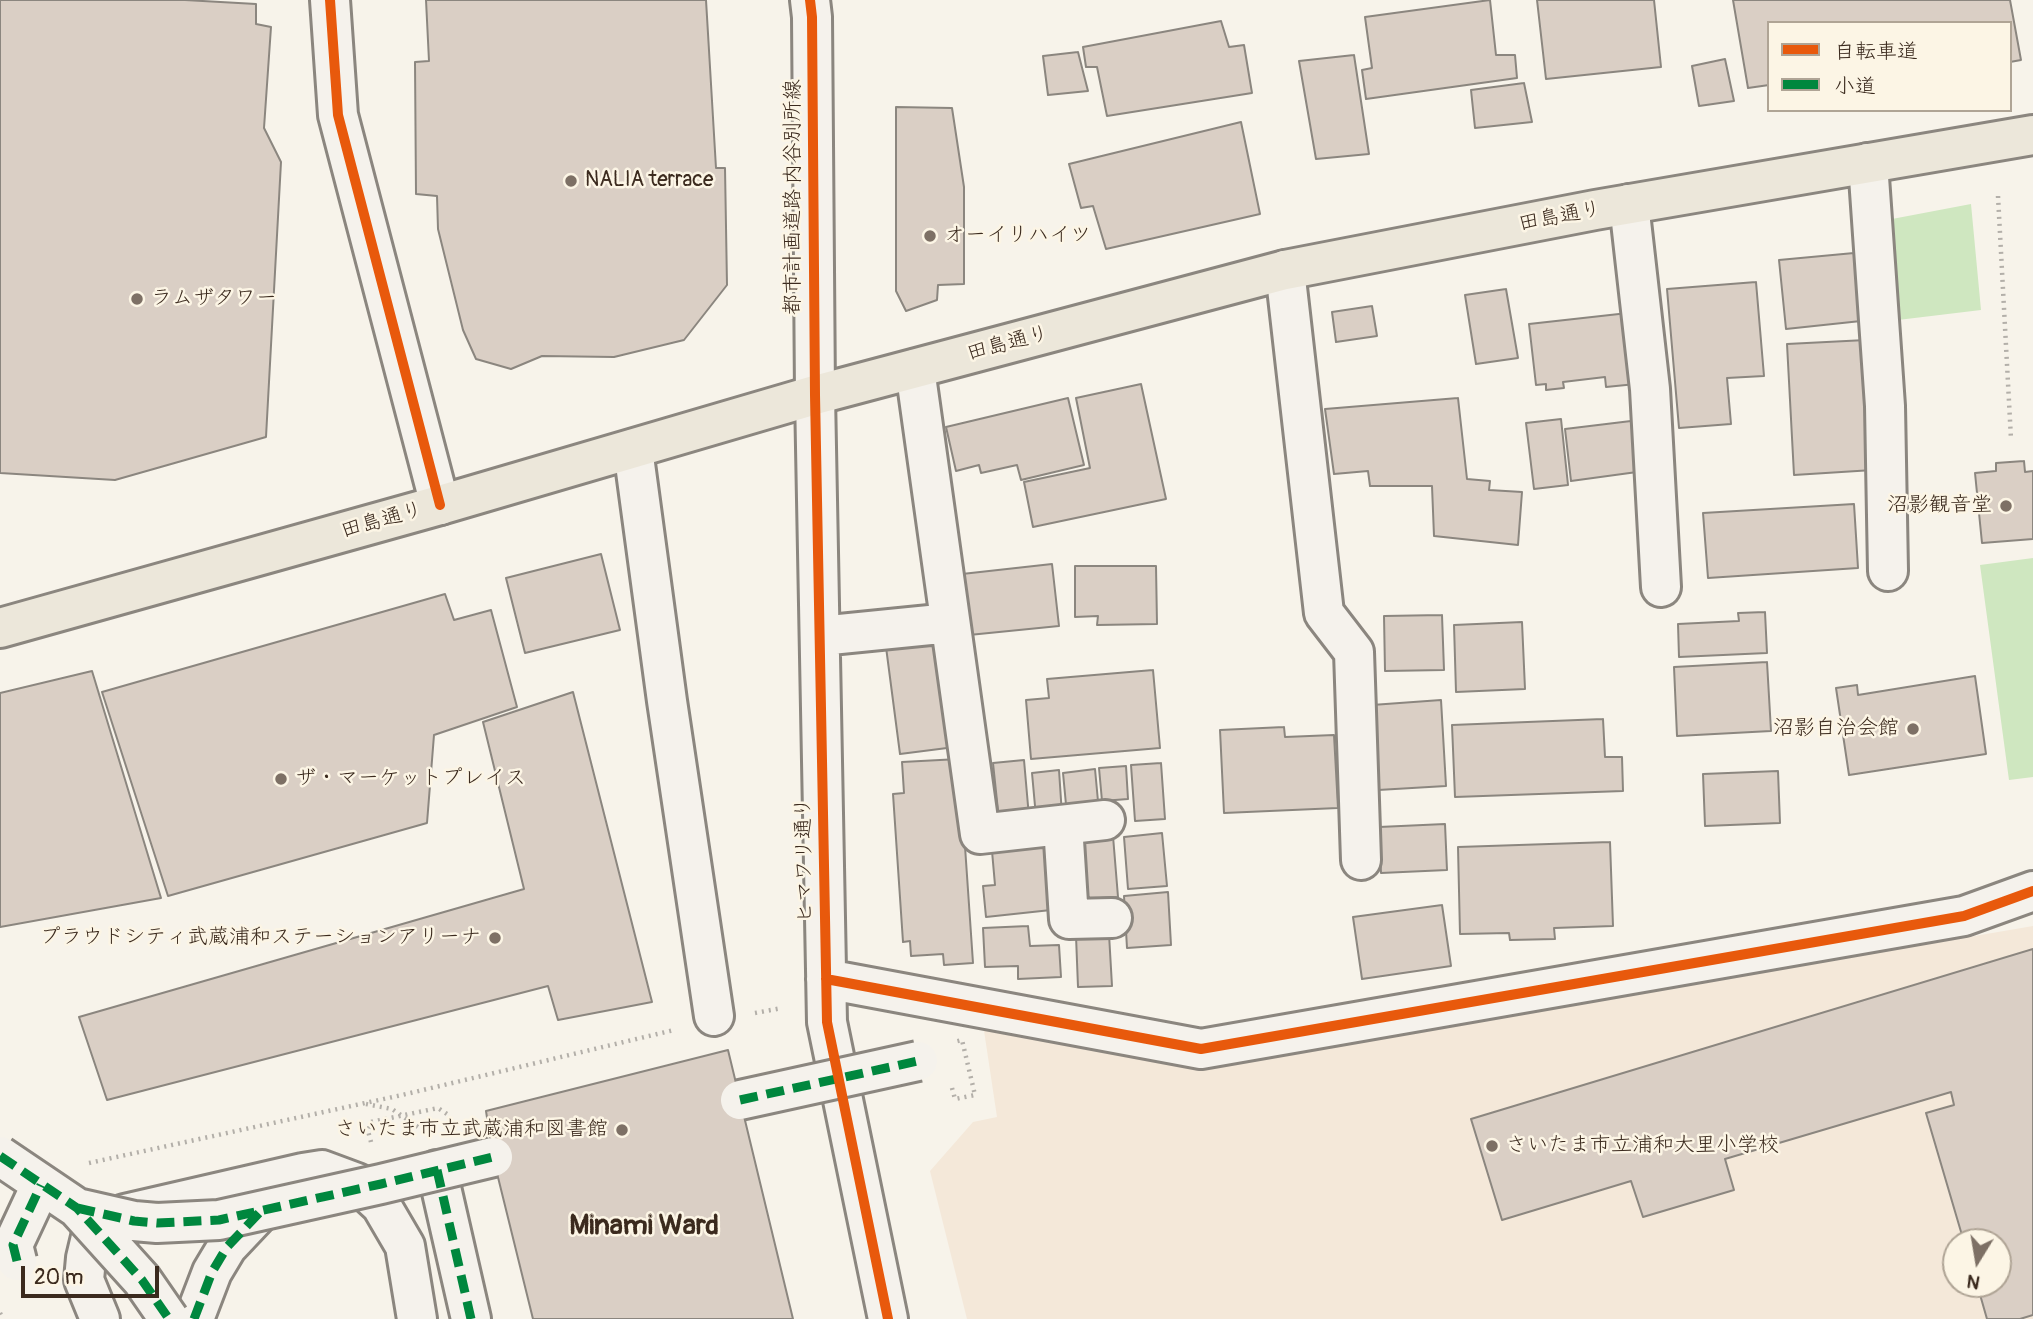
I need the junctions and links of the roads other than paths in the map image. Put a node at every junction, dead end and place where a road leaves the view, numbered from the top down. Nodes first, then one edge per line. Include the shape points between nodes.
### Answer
1 (330, 0) edge
2 (810, 0) edge
3 (2033, 135) edge
4 (1868, 163) junction
5 (1629, 204) junction
6 (1285, 270) junction
7 (915, 369) junction
8 (815, 395) junction
9 (633, 449) junction
10 (440, 505) junction
11 (1888, 571) dead end
12 (1661, 587) dead end
13 (950, 623) junction
14 (0, 628) edge
15 (820, 636) junction
16 (1105, 820) dead end
17 (1063, 825) junction
18 (1361, 860) dead end
19 (2033, 891) edge
20 (1112, 918) dead end
21 (826, 979) junction
22 (732, 1015) road end
23 (918, 1061) dead end
24 (740, 1100) dead end
25 (493, 1157) dead end
26 (0, 1158) edge
27 (437, 1170) junction
28 (54, 1196) junction
29 (260, 1212) junction
30 (128, 1213) junction
31 (17, 1261) dead end
32 (100, 1319) edge
33 (169, 1319) edge
34 (194, 1319) edge
35 (417, 1319) edge
36 (471, 1319) edge
37 (888, 1319) edge

1 - 10 street via 338,115
2 - 8 street, 都市計画道路 内谷別所線
3 - 4 main road, 田島通り
4 - 5 main road, 田島通り
4 - 11 street via 1885,406
5 - 6 main road, 田島通り
5 - 12 street via 1650,389
6 - 7 main road, 田島通り
6 - 18 street via 1324,613 1354,652
7 - 8 main road, 田島通り
7 - 13 street
8 - 9 main road, 田島通り
8 - 15 street, ヒマワリ通り
9 - 10 main road, 田島通り
9 - 22 street via 675,755
10 - 14 main road, 田島通り
13 - 15 street
13 - 17 street via 980,834
15 - 21 street, ヒマワリ通り
16 - 17 street
17 - 20 street via 1055,921
19 - 21 street via 1964,916 1201,1049
21 - 37 street, ヒマワリ通り via 827,1022
23 - 24 street, bridge
25 - 27 street, bridge
26 - 28 street, bridge
27 - 29 street, bridge
27 - 36 street
28 - 29 street, bridge via 134,1221 157,1223 219,1220
28 - 30 street via 64,1208 92,1217
28 - 31 street, bridge via 13,1245
28 - 33 street, bridge via 142,1280
29 - 34 street via 226,1247
30 - 32 street via 104,1224 91,1237 84,1280
30 - 35 street via 322,1170 357,1183 381,1205 405,1246

